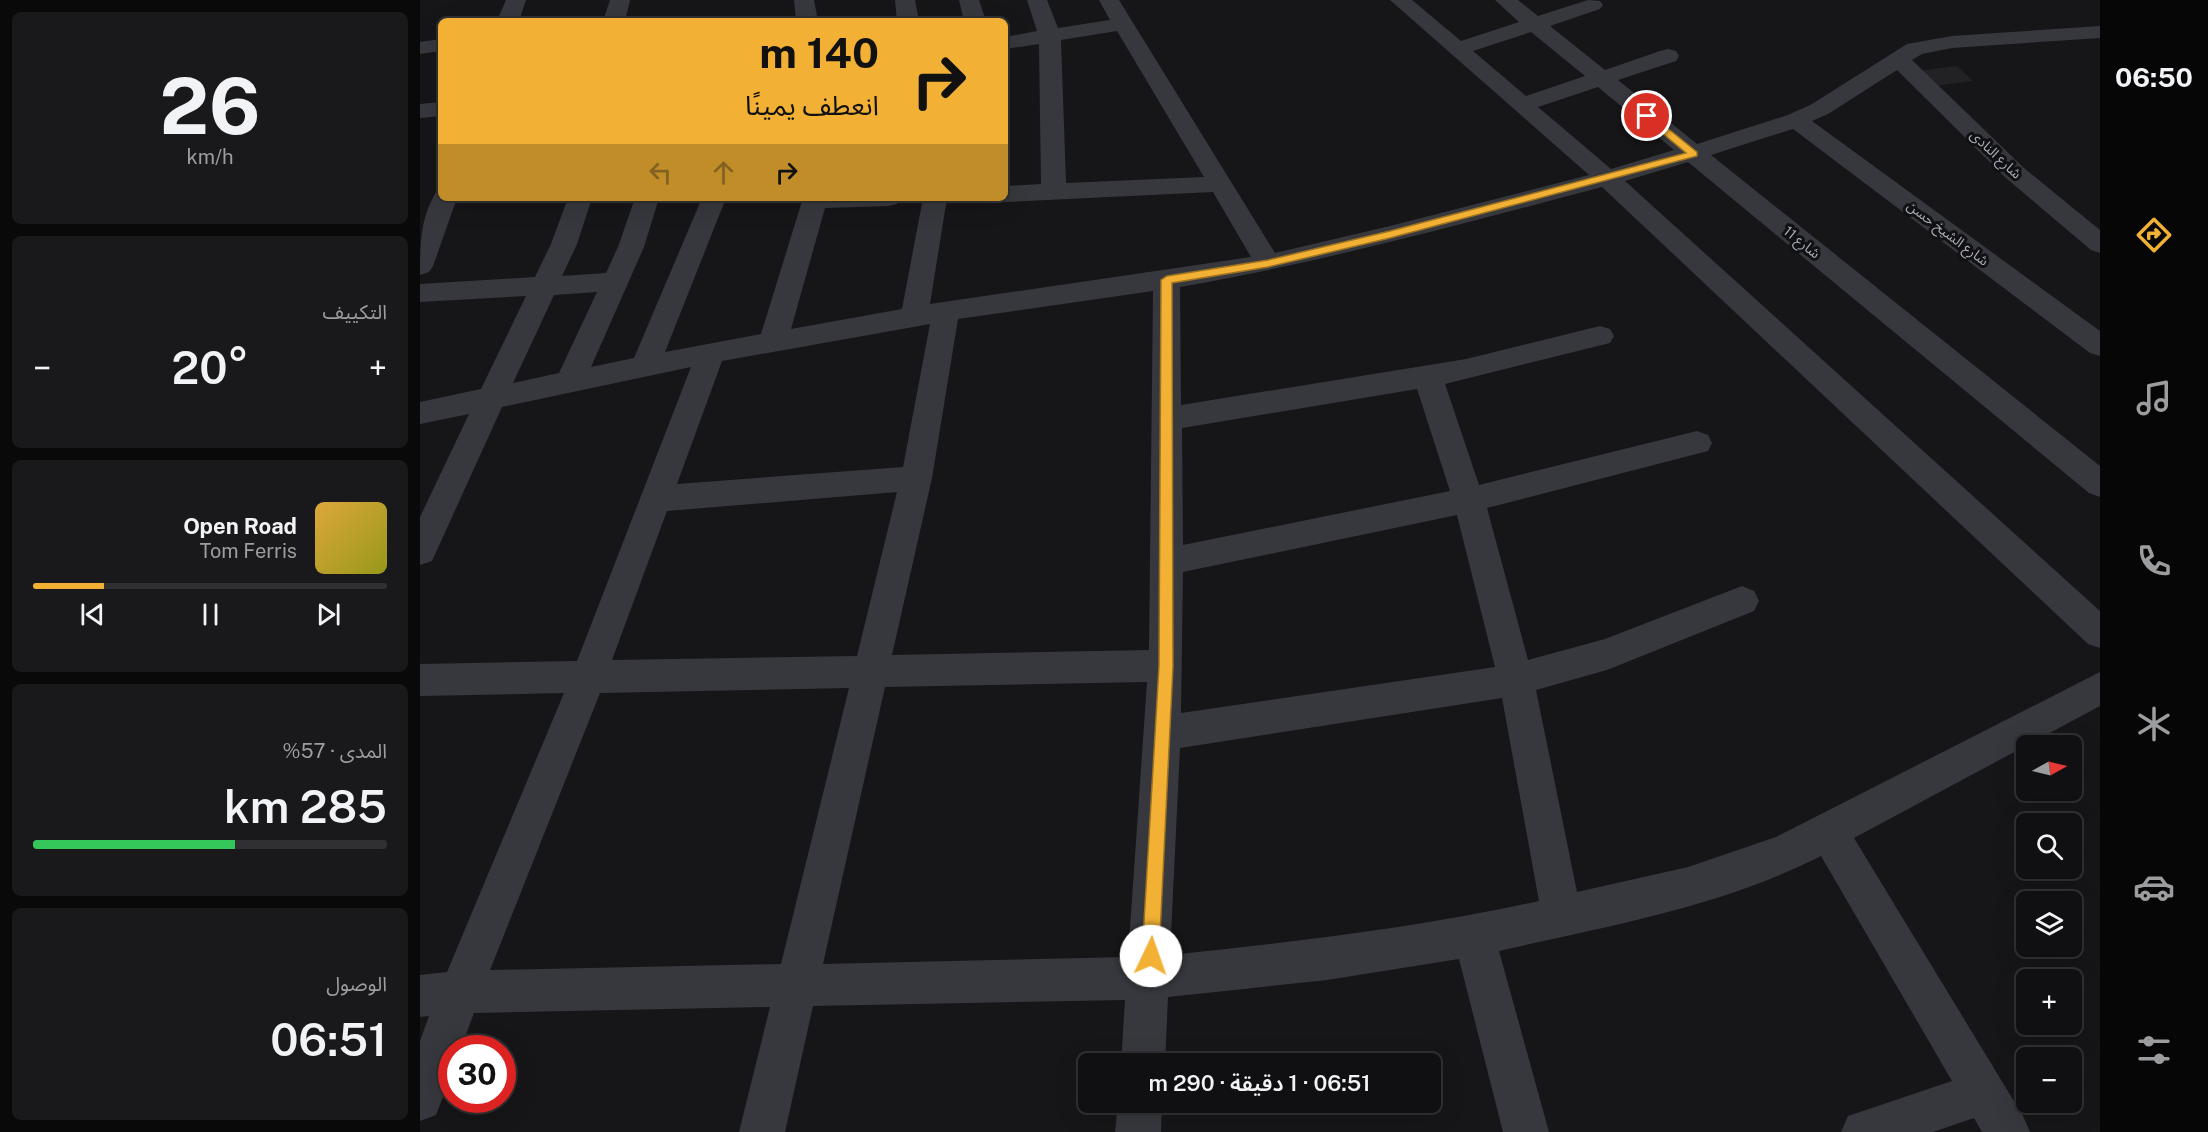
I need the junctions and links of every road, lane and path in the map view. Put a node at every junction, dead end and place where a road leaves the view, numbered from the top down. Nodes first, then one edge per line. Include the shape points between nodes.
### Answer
1 (516, 0) edge
2 (620, 0) edge
3 (804, 0) edge
4 (904, 0) edge
5 (969, 0) edge
6 (1037, 0) edge
7 (1109, 0) edge
8 (1400, 0) edge
9 (1505, 0) edge
10 (1593, 5) dead end
11 (509, 18) edge
12 (615, 18) edge
13 (807, 18) edge
14 (907, 18) edge
15 (974, 18) edge
16 (1124, 24) junction
17 (1535, 24) junction
18 (2100, 32) edge
19 (1050, 37) junction
20 (1008, 43) edge
21 (438, 45) edge
22 (420, 48) edge
23 (1458, 49) junction
24 (1668, 56) dead end
25 (1898, 59) junction
26 (1600, 78) junction
27 (1522, 105) junction
28 (438, 109) edge
29 (420, 111) edge
30 (1796, 120) junction
31 (1694, 154) junction
32 (1607, 178) junction
33 (1220, 183) junction
34 (1054, 192) junction
35 (1008, 194) edge
36 (444, 201) edge
37 (578, 201) edge
38 (646, 201) edge
39 (713, 201) edge
40 (814, 201) edge
41 (935, 201) edge
42 (2100, 244) edge
43 (1268, 263) junction
44 (420, 266) edge
45 (1167, 280) junction
46 (616, 282) junction
47 (543, 286) junction
48 (420, 293) edge
49 (930, 314) junction
50 (1600, 336) dead end
51 (773, 342) junction
52 (2100, 346) edge
53 (711, 353) junction
54 (645, 366) junction
55 (1428, 377) junction
56 (570, 382) junction
57 (492, 398) junction
58 (420, 413) edge
59 (1167, 419) junction
60 (1697, 443) dead end
61 (916, 478) junction
62 (2100, 484) edge
63 (654, 499) junction
64 (1469, 500) junction
65 (420, 551) edge
66 (1166, 562) junction
67 (1742, 601) dead end
68 (2100, 633) edge
69 (1166, 666) junction
70 (872, 672) junction
71 (588, 678) junction
72 (420, 680) edge
73 (1516, 680) junction
74 (2100, 688) edge
75 (1162, 734) junction
76 (1828, 831) junction
77 (1562, 916) junction
78 (1474, 936) junction
79 (1150, 978) junction
80 (797, 985) junction
81 (460, 992) junction
82 (420, 996) edge
83 (1144, 1053) edge
84 (1983, 1093) junction
85 (420, 1099) edge
86 (1139, 1113) edge
87 (762, 1132) edge
88 (1138, 1132) edge
89 (1526, 1132) edge
90 (1864, 1132) edge
91 (2007, 1132) edge

1 - 11 street
2 - 12 street
3 - 13 street
4 - 14 street
5 - 15 street
6 - 19 street
7 - 16 street
8 - 23 street
9 - 17 street, شارع 11
10 - 17 street
16 - 19 street
16 - 33 street
17 - 23 street
17 - 26 street, شارع 11
18 - 25 street via 1933,44
19 - 20 street
19 - 34 street
21 - 22 street
23 - 27 street
24 - 26 street
25 - 30 street
25 - 42 street, شارع النادى via 2015,173
26 - 27 street
26 - 31 street, شارع 11
27 - 32 street
28 - 29 street
30 - 31 street
30 - 52 street, شارع الشيخ حسن
31 - 32 street
31 - 62 street, شارع 11
32 - 43 street
32 - 68 street
33 - 34 street
33 - 43 street
34 - 35 street
36 - 44 street
37 - 47 street via 567,237
38 - 46 street
39 - 54 street
40 - 51 street
41 - 49 street
43 - 45 street
45 - 49 street
45 - 59 street
46 - 47 street
46 - 56 street
47 - 48 street
47 - 57 street
49 - 51 street
49 - 61 street
50 - 55 street
51 - 53 street
53 - 54 street
53 - 63 street
54 - 56 street
55 - 59 street
55 - 64 street
56 - 57 street
57 - 58 street
57 - 65 street
59 - 66 street
60 - 64 street
61 - 63 street
61 - 70 street
63 - 71 street
64 - 66 street
64 - 73 street
66 - 69 street
67 - 73 street via 1607,654
69 - 70 street
69 - 75 street
70 - 71 street
70 - 80 street
71 - 72 street
71 - 81 street
73 - 75 street
73 - 77 street
74 - 76 street
75 - 79 street
76 - 77 street via 1783,854 1688,887
76 - 84 street
77 - 78 street
78 - 79 street via 1327,959
78 - 89 street
79 - 80 street
79 - 83 street
80 - 81 street
80 - 87 street
81 - 82 street
81 - 85 street
84 - 90 street
84 - 91 street
86 - 88 street

